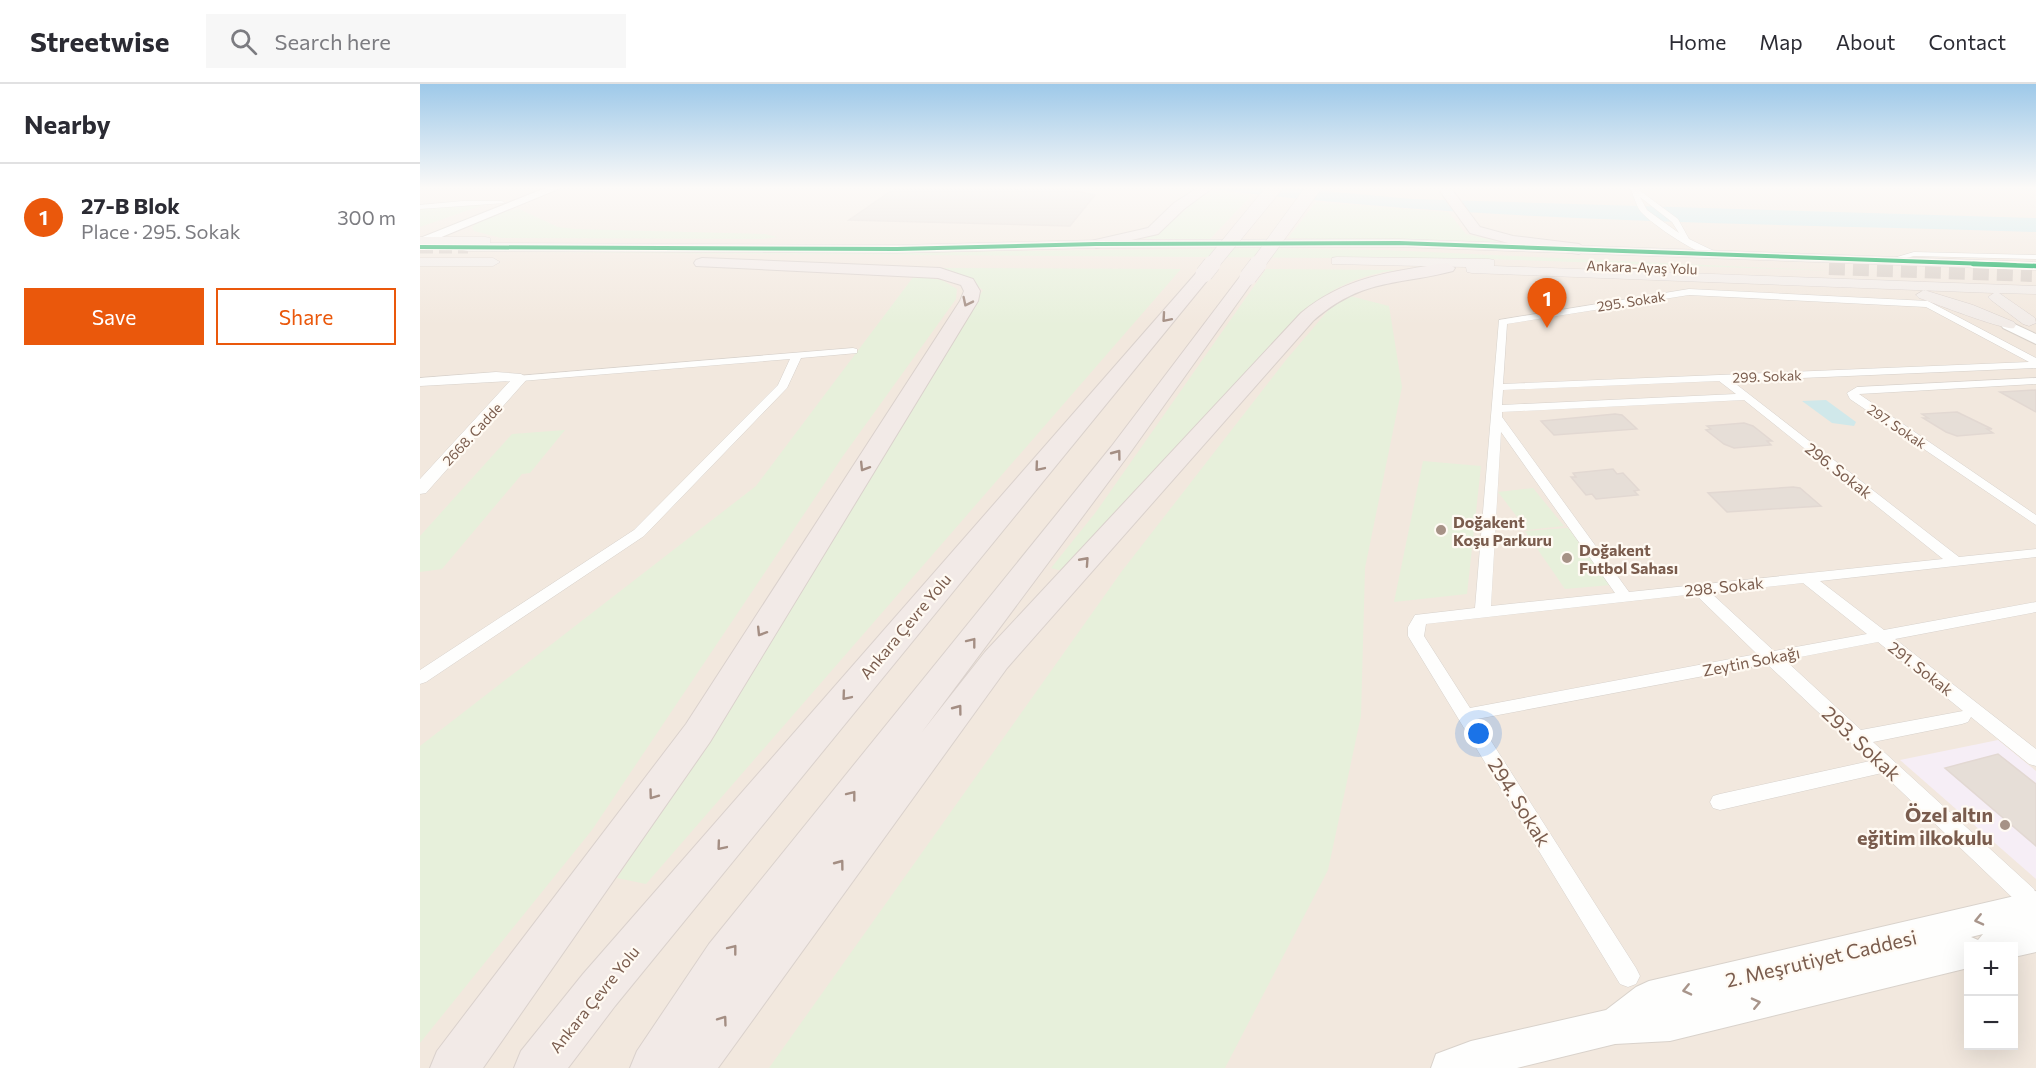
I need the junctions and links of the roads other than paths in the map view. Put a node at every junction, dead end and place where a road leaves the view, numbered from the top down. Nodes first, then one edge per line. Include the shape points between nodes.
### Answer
1 (436, 233) edge
2 (436, 233) edge
3 (467, 233) tunnel mouth
4 (1148, 233) edge
5 (1233, 233) edge
6 (1272, 233) edge
7 (1483, 233) edge
8 (1676, 233) edge
9 (1683, 233) edge
10 (421, 239) edge
11 (1688, 240) junction
12 (486, 241) junction
13 (1321, 244) junction
14 (1040, 245) junction
15 (1579, 249) junction
16 (1096, 252) junction
17 (1713, 254) junction
18 (1923, 254) junction
19 (1811, 257) junction
20 (2036, 257) edge
21 (1015, 259) junction
22 (1279, 260) dead end
23 (1892, 261) junction
24 (446, 262) junction
25 (1940, 262) junction
26 (635, 263) dead end
27 (697, 263) joint
28 (420, 264) edge
29 (1242, 265) junction
30 (1202, 266) junction
31 (1447, 268) junction
32 (1835, 274) junction
33 (1781, 279) junction
34 (2034, 279) edge
35 (1922, 286) junction
36 (1986, 288) junction
37 (2033, 323) edge
38 (2008, 325) junction
39 (2036, 340) edge
40 (853, 351) dead end
41 (797, 356) junction
42 (2036, 364) edge
43 (521, 378) junction
44 (1722, 378) junction
45 (2036, 381) edge
46 (420, 382) edge
47 (1498, 387) junction
48 (1745, 397) junction
49 (1497, 413) junction
50 (420, 489) edge
51 (2036, 521) edge
52 (2036, 553) edge
53 (1956, 562) junction
54 (1807, 578) junction
55 (1698, 589) junction
56 (1625, 597) junction
57 (2036, 608) edge
58 (1483, 612) junction
59 (1416, 627) joint
60 (1882, 637) junction
61 (1771, 658) junction
62 (420, 678) edge
63 (1466, 715) junction
64 (1962, 717) dead end
65 (1857, 738) junction
66 (2036, 759) edge
67 (1886, 765) junction
68 (1720, 802) dead end
69 (2031, 901) edge
70 (2036, 936) edge
71 (2010, 942) edge
72 (1964, 953) edge
73 (1628, 976) dead end
74 (1616, 1026) junction
75 (454, 1068) edge
76 (538, 1068) edge
77 (654, 1068) edge
78 (690, 1068) edge
79 (1450, 1068) edge

1 - 10 main road
2 - 10 main road
3 - 12 highway
4 - 16 highway
5 - 30 highway, Ankara Çevre Yolu, bridge
6 - 29 highway, bridge
7 - 15 highway
8 - 11 street
9 - 11 street
10 - 12 highway
11 - 17 street
12 - 14 highway
12 - 24 highway via 443,248 430,257
13 - 15 highway
13 - 16 highway
13 - 32 highway, Ankara-Ayaş Yolu
14 - 16 highway
14 - 21 highway via 463,250
15 - 17 highway
16 - 21 highway
17 - 19 highway
18 - 20 street
18 - 23 street
18 - 25 street
19 - 23 highway
19 - 32 highway via 1856,265 1871,275 1860,280
21 - 27 highway
22 - 29 highway
23 - 25 highway
23 - 35 highway via 1885,266 1888,271
24 - 26 highway
24 - 28 highway
25 - 34 highway
25 - 36 highway via 1978,276
27 -> 75 highway via 940,273 968,282 972,291 698,733
29 - 30 highway
77 -> 29 highway via 725,959 1119,452
30 -> 76 highway, Ankara Çevre Yolu
31 - 32 highway, Ankara-Ayaş Yolu via 1324,261
31 - 33 highway
78 -> 31 highway via 996,660 1307,317 1325,298 1366,280
32 - 33 highway
32 - 35 highway
33 - 38 highway via 1926,296
34 - 36 highway
34 - 37 highway via 2019,305
35 - 36 highway
35 - 38 highway
36 - 37 highway
38 - 39 main road
40 - 41 street
41 - 43 street
41 - 62 street via 783,386 645,527
42 - 44 street, 299. Sokak
42 - 47 street, 295. Sokak via 1928,304 1689,292 1503,322
43 - 46 street
43 - 50 street, 2668. Cadde
44 - 47 street, 299. Sokak
44 - 48 street, 296. Sokak
45 - 51 street, 297. Sokak via 1857,390 1854,397
47 - 49 street, 295. Sokak
48 - 49 street
48 - 53 street, 296. Sokak
49 - 56 street
49 - 58 street, 295. Sokak
52 - 53 street, 298. Sokak
53 - 54 street, 298. Sokak
54 - 55 street, 298. Sokak
54 - 60 street, 291. Sokak
55 - 56 street, 298. Sokak
55 - 61 street, 293. Sokak
56 - 58 street, 298. Sokak
57 - 60 street, Zeytin Sokağı
58 - 59 street, 298. Sokak via 1421,619
59 - 63 street, 294. Sokak via 1416,636
60 - 61 street, Zeytin Sokağı
60 - 66 street, 291. Sokak
61 - 63 street, Zeytin Sokağı
61 - 65 street, 293. Sokak
63 - 73 street, 294. Sokak
64 - 65 street
65 - 67 street, 293. Sokak
67 - 68 street
67 - 69 street, 293. Sokak
69 -> 74 main road, 2. Meşrutiyet Caddesi via 1649,999
70 - 71 main road
74 -> 72 main road, 2. Meşrutiyet Caddesi via 1670,1023
74 - 79 main road, 2. Meşrutiyet Caddesi

